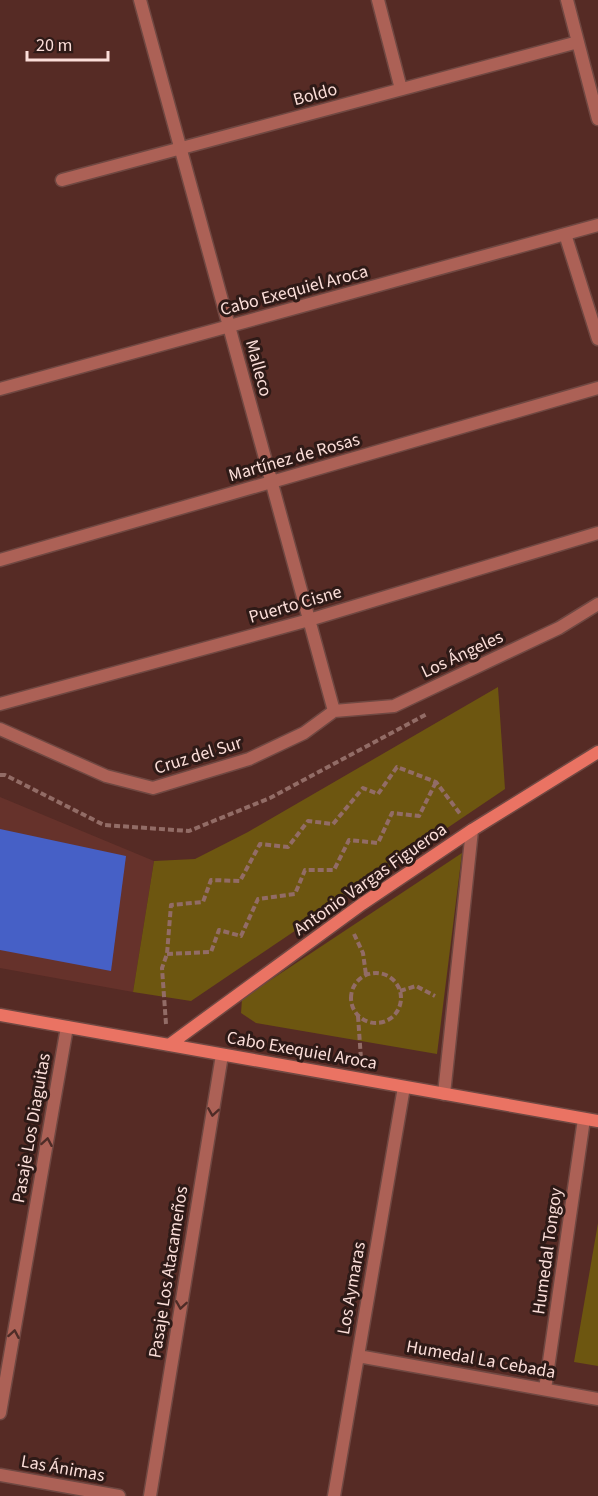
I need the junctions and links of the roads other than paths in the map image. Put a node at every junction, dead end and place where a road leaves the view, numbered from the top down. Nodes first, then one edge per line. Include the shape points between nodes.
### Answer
1 (140, 0) edge
2 (378, 0) edge
3 (567, 0) edge
4 (578, 42) junction
5 (401, 89) junction
6 (598, 118) edge
7 (181, 148) junction
8 (62, 180) dead end
9 (598, 225) edge
10 (565, 234) junction
11 (229, 327) junction
12 (598, 339) edge
13 (598, 388) edge
14 (0, 389) edge
15 (272, 482) junction
16 (598, 533) edge
17 (0, 560) edge
18 (598, 604) edge
19 (309, 620) junction
20 (0, 704) edge
21 (334, 711) junction
22 (0, 729) edge
23 (598, 752) edge
24 (472, 830) junction
25 (0, 1016) edge
26 (67, 1027) junction
27 (169, 1045) junction
28 (222, 1054) junction
29 (404, 1087) junction
30 (444, 1094) junction
31 (584, 1119) junction
32 (598, 1121) edge
33 (358, 1356) junction
34 (545, 1389) junction
35 (598, 1399) edge
36 (0, 1413) edge
37 (0, 1475) edge
38 (119, 1496) edge
39 (150, 1496) edge
40 (333, 1496) edge

1 - 7 street, Malleco
2 - 5 street
3 - 4 street
4 - 5 street, Boldo
4 - 6 street
5 - 7 street, Boldo
7 - 8 street, Boldo
7 - 11 street, Malleco
9 - 10 street, Cabo Exequiel Aroca
10 - 11 street, Cabo Exequiel Aroca
10 - 12 street
11 - 14 street, Cabo Exequiel Aroca
11 - 15 street, Malleco
13 - 15 street, Martínez de Rosas
15 - 17 street, Martínez de Rosas
15 - 19 street, Malleco
16 - 19 street, Puerto Cisne
18 - 21 street, Los Ángeles via 559,628 394,706
19 - 20 street, Puerto Cisne
19 - 21 street, Malleco
21 - 22 street, Cruz del Sur via 304,734 249,759 153,788 106,776
23 - 24 street, Antonio Vargas Figueroa
24 - 27 street, Antonio Vargas Figueroa via 362,904
24 - 30 street
25 - 26 street, Cabo Exequiel Aroca
26 - 27 street, Cabo Exequiel Aroca
36 -> 26 street, Pasaje Los Diaguitas
27 - 28 street, Cabo Exequiel Aroca
28 - 29 street, Cabo Exequiel Aroca
28 -> 39 street, Pasaje Los Atacameños
29 - 30 street, Cabo Exequiel Aroca
29 - 33 street, Los Aymaras
30 - 31 street, Cabo Exequiel Aroca
31 - 32 street, Cabo Exequiel Aroca
31 - 34 street, Humedal Tongoy
33 - 34 street, Humedal La Cebada
33 - 40 street, Los Aymaras
34 - 35 street, Humedal La Cebada
37 - 38 street, Las Ánimas

